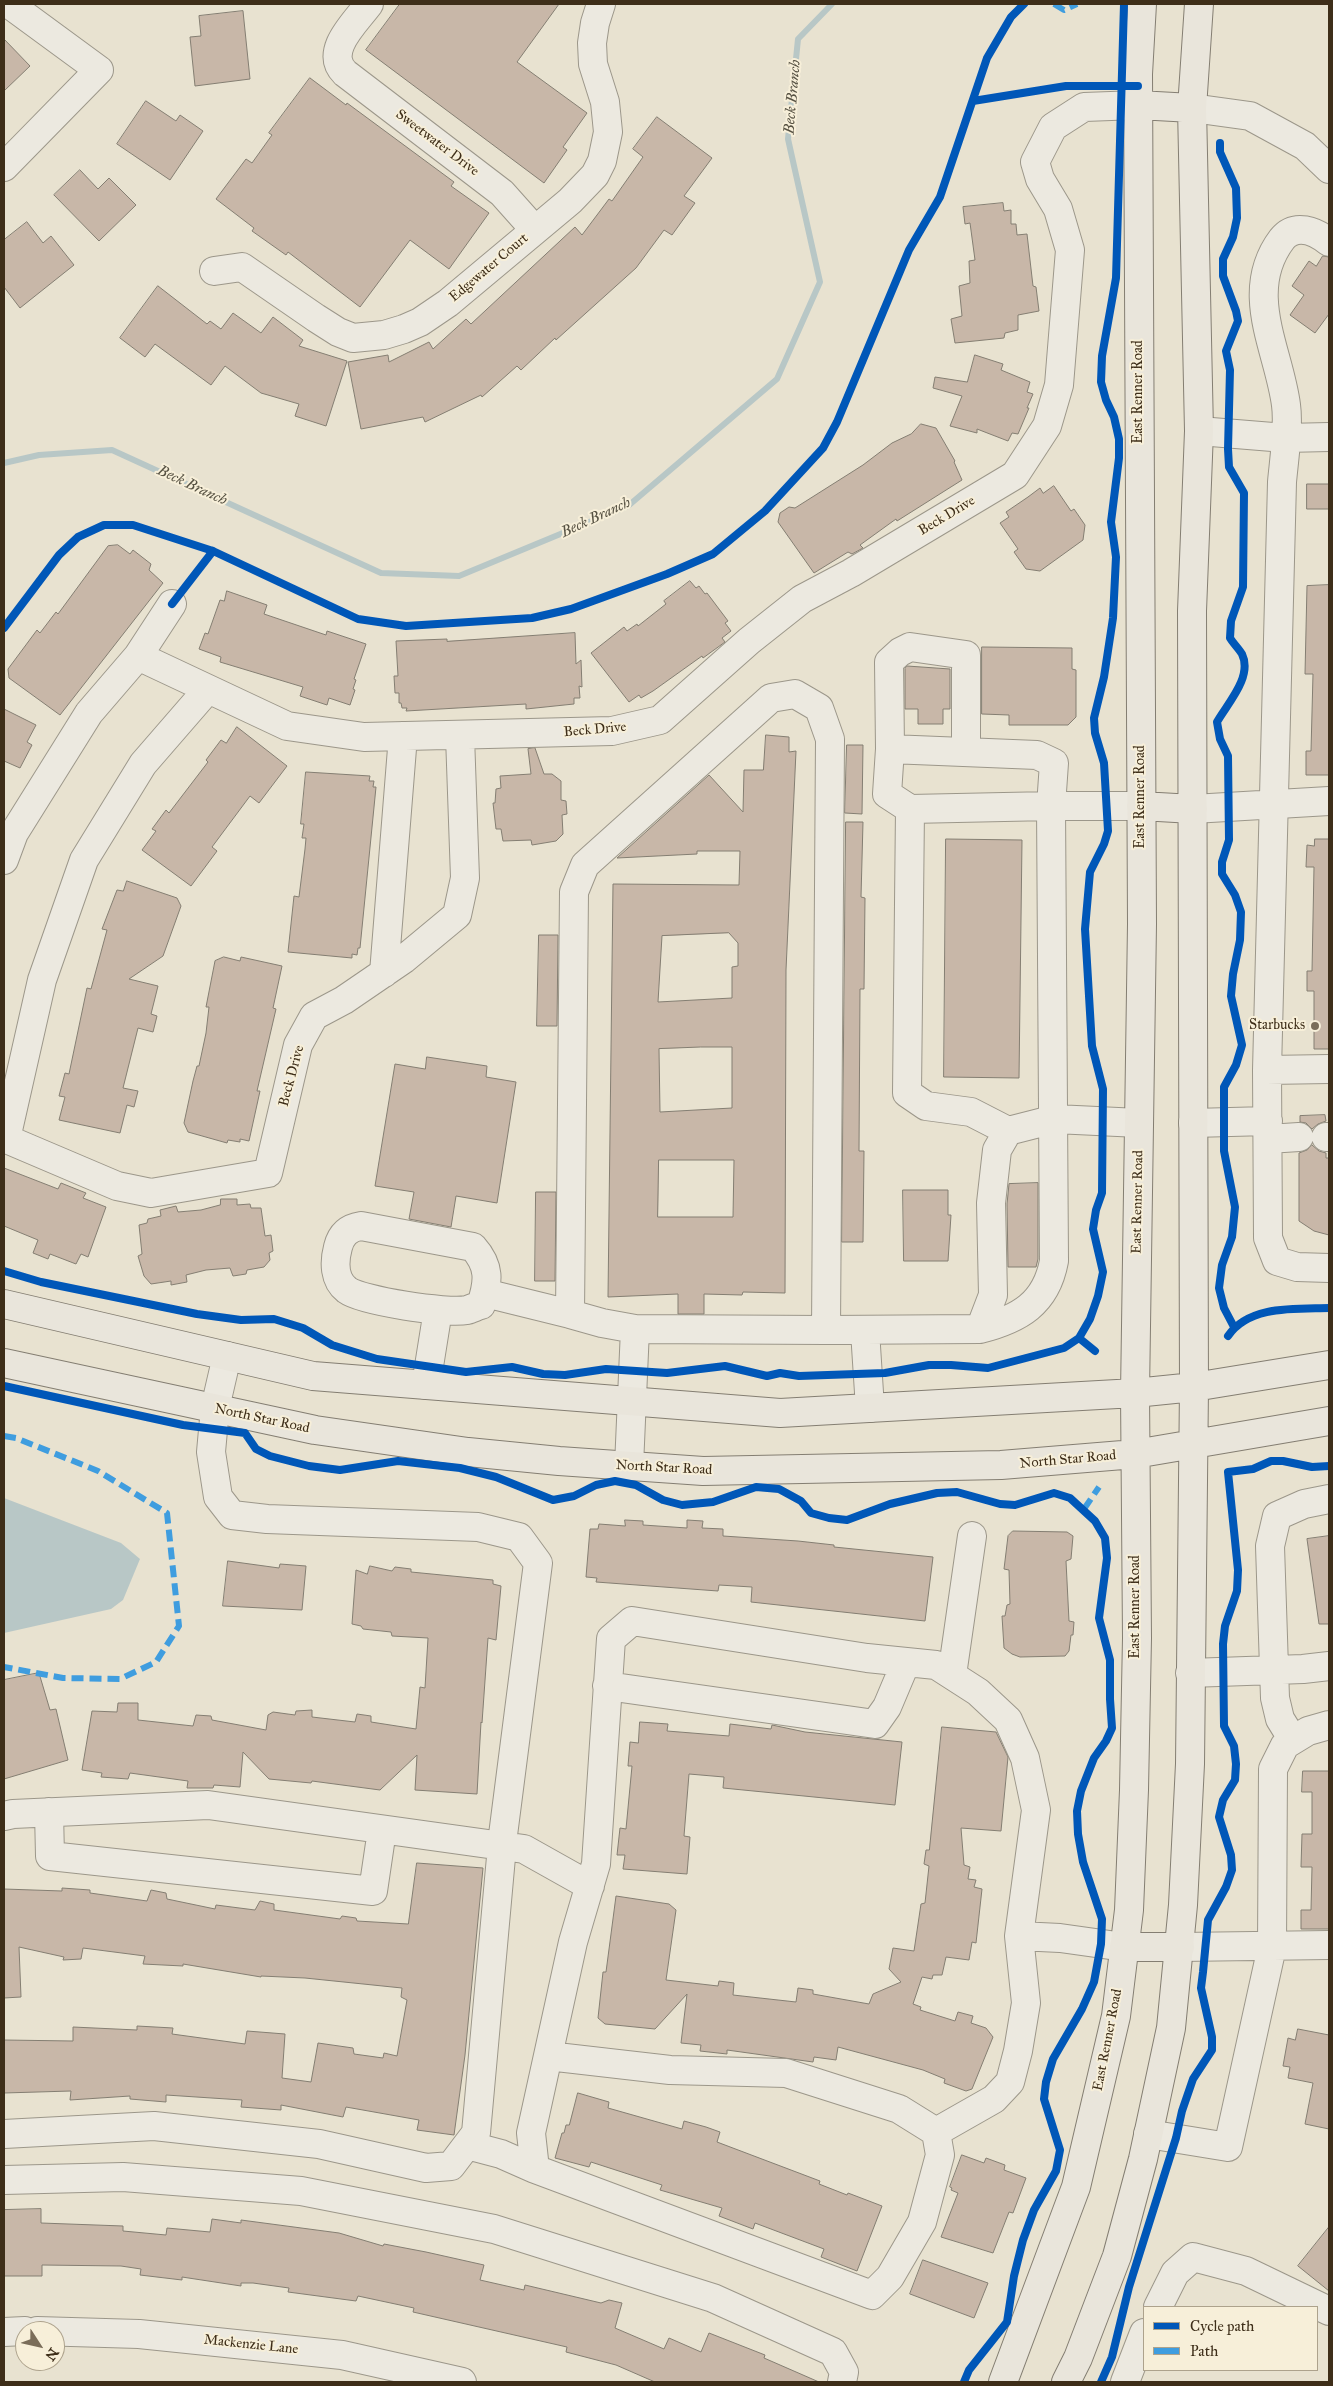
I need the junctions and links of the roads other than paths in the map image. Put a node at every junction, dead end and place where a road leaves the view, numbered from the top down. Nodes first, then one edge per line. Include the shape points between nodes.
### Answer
1 (9, 4) edge
2 (370, 4) edge
3 (601, 4) edge
4 (1142, 4) edge
5 (1199, 4) edge
6 (1138, 105) junction
7 (1192, 108) junction
8 (4, 167) edge
9 (1329, 169) edge
10 (535, 230) junction
11 (1329, 242) edge
12 (214, 271) dead end
13 (1199, 431) junction
14 (1329, 437) edge
15 (1285, 438) junction
16 (172, 604) dead end
17 (138, 656) junction
18 (208, 689) junction
19 (403, 736) junction
20 (460, 736) junction
21 (890, 749) junction
22 (966, 752) junction
23 (1329, 801) edge
24 (1276, 804) junction
25 (1051, 806) junction
26 (1142, 806) junction
27 (910, 809) junction
28 (1192, 809) junction
29 (4, 860) edge
30 (384, 973) junction
31 (1329, 1069) edge
32 (1267, 1070) junction
33 (1055, 1119) junction
34 (1139, 1123) junction
35 (1193, 1123) junction
36 (1268, 1130) junction
37 (1008, 1131) junction
38 (1299, 1137) dead end
39 (5, 1138) edge
40 (1329, 1268) edge
41 (485, 1292) junction
42 (4, 1304) edge
43 (438, 1310) junction
44 (570, 1314) junction
45 (635, 1329) junction
46 (980, 1329) junction
47 (826, 1330) junction
48 (865, 1331) junction
49 (227, 1356) junction
50 (4, 1363) edge
51 (1329, 1366) edge
52 (426, 1385) junction
53 (1194, 1387) junction
54 (1135, 1393) junction
55 (633, 1402) junction
56 (215, 1408) junction
57 (870, 1408) junction
58 (1329, 1421) edge
59 (1192, 1445) junction
60 (1135, 1454) junction
61 (630, 1466) junction
62 (1329, 1499) edge
63 (972, 1536) dead end
64 (906, 1662) junction
65 (1329, 1666) edge
66 (1273, 1670) junction
67 (1190, 1673) junction
68 (952, 1675) junction
69 (607, 1686) junction
70 (1329, 1725) edge
71 (1293, 1740) junction
72 (49, 1812) junction
73 (4, 1816) edge
74 (382, 1830) junction
75 (502, 1847) junction
76 (590, 1886) junction
77 (1019, 1936) junction
78 (1329, 1945) edge
79 (1180, 1946) junction
80 (1124, 1947) junction
81 (1272, 1947) junction
82 (548, 2056) junction
83 (936, 2132) junction
84 (4, 2134) edge
85 (1148, 2134) junction
86 (467, 2145) junction
87 (535, 2169) junction
88 (4, 2180) edge
89 (1158, 2306) edge
90 (1329, 2311) edge
91 (65, 2332) edge
92 (1143, 2336) edge
93 (462, 2382) edge
94 (842, 2382) edge
95 (1003, 2382) edge
96 (1066, 2382) edge
97 (1125, 2382) edge

1 - 8 street via 99,70
2 - 10 street, Sweetwater Drive via 339,46 338,66 502,192
3 - 10 street, Edgewater Court via 597,10 592,43 593,64 608,118 602,161 583,189
4 - 6 main road, East Renner Road
5 - 7 main road
6 - 7 main road
6 - 20 street, Beck Drive via 1084,107 1053,127 1036,162 1040,179 1058,209 1070,250 1060,384 1047,426 1015,475 851,574 802,599 660,720 612,731
6 - 26 main road, East Renner Road
7 - 9 street via 1250,116 1305,146
7 - 13 main road
10 - 12 street, Edgewater Court via 448,303 420,322 384,335 353,338 338,332 242,267
11 - 15 street via 1303,229 1288,232 1274,250 1265,278 1265,324 1287,406
13 - 15 street
13 - 28 main road via 1192,611
14 - 15 street
15 - 24 street
16 - 17 street
17 - 18 street
17 - 29 street via 89,713 14,833
18 - 19 street via 287,726 364,737
18 - 39 street via 143,764 84,860 42,980
19 - 20 street
19 - 30 street
20 - 30 street, Beck Drive via 465,878 457,915
21 - 22 street
21 - 22 street via 889,662 910,647 966,655
21 - 27 street via 887,794
22 - 25 street via 1037,755 1054,762
23 - 24 street
24 - 28 street
24 - 32 street
25 - 26 street
25 - 27 street
25 - 33 street
26 - 28 main road
26 - 34 main road, East Renner Road
27 - 37 street via 906,1093 926,1106 972,1112
28 - 35 main road
30 - 39 street, Beck Drive via 314,1016 298,1045 268,1173 151,1192 117,1186
31 - 32 street
32 - 36 street
33 - 34 street
33 - 37 street
33 - 46 street via 1054,1260 1051,1276 1032,1307 1006,1323
34 - 54 main road, East Renner Road
35 - 36 street
35 - 53 main road
36 - 38 street
36 - 40 street via 1268,1238 1277,1261 1297,1267
37 - 46 street via 997,1150 991,1203 992,1295
41 - 43 street via 481,1304 467,1310
41 - 43 street via 484,1259 473,1247 361,1226 352,1227 341,1237 336,1276 345,1289 359,1297
41 - 44 street
42 - 49 main road
43 - 52 street
44 - 45 street via 602,1324
44 - 47 street via 574,892 585,864 636,818 771,698 795,694 820,708 830,739
45 - 47 street
45 - 55 street
46 - 48 street
47 - 48 street
48 - 57 street
49 - 52 main road via 313,1376
49 - 56 street
50 - 56 main road, North Star Road
51 - 53 main road
52 - 55 main road
53 - 54 main road
53 - 59 main road
54 - 57 main road
54 - 60 main road, East Renner Road
55 - 57 main road via 780,1413
55 - 61 street
56 - 61 main road, North Star Road via 315,1430 468,1452
56 - 75 street via 211,1452 218,1497 232,1515 478,1527 519,1537 538,1563
58 - 59 main road, North Star Road
59 - 60 main road, North Star Road
59 - 67 main road
60 - 61 main road, North Star Road via 1001,1465 843,1470 703,1471
60 - 80 main road, East Renner Road via 1134,1790 1129,1910
62 - 66 street via 1304,1504 1277,1516 1270,1546
63 - 68 street
64 - 68 street via 936,1665
64 - 69 street via 887,1708 875,1724
64 - 69 street via 632,1620 611,1639
65 - 66 street
66 - 67 street
66 - 71 street via 1280,1719
67 - 79 main road via 1190,1764
68 - 77 street via 978,1692 1008,1720 1025,1758 1036,1810
69 - 76 street via 596,1864
70 - 71 street via 1308,1731
71 - 81 street via 1285,1745 1273,1769
72 - 73 street
72 - 74 street via 208,1805
72 - 74 street via 50,1856 373,1891
74 - 75 street
75 - 76 street via 524,1849
75 - 86 street via 476,2133
76 - 82 street via 573,1942
77 - 80 street
77 - 83 street via 1026,2003 1010,2082 994,2099
78 - 81 street
79 - 80 main road
79 - 81 street
79 - 85 main road via 1172,2028
80 - 95 main road, East Renner Road via 1116,2016 1076,2187
81 - 85 street via 1228,2147
82 - 83 street via 670,2070 786,2073 899,2109
82 - 87 street via 531,2133
83 - 87 street via 940,2155 922,2222 890,2277 872,2295
84 - 86 street via 154,2126 319,2144 426,2168 450,2166
85 - 96 main road via 1117,2256
86 - 87 street via 501,2154
88 - 94 street via 123,2178 301,2191 494,2229 713,2298 833,2352 844,2372
89 - 90 street via 1175,2273 1193,2257 1246,2271
91 - 93 street, Mackenzie Lane via 139,2334 342,2355
92 - 97 street

